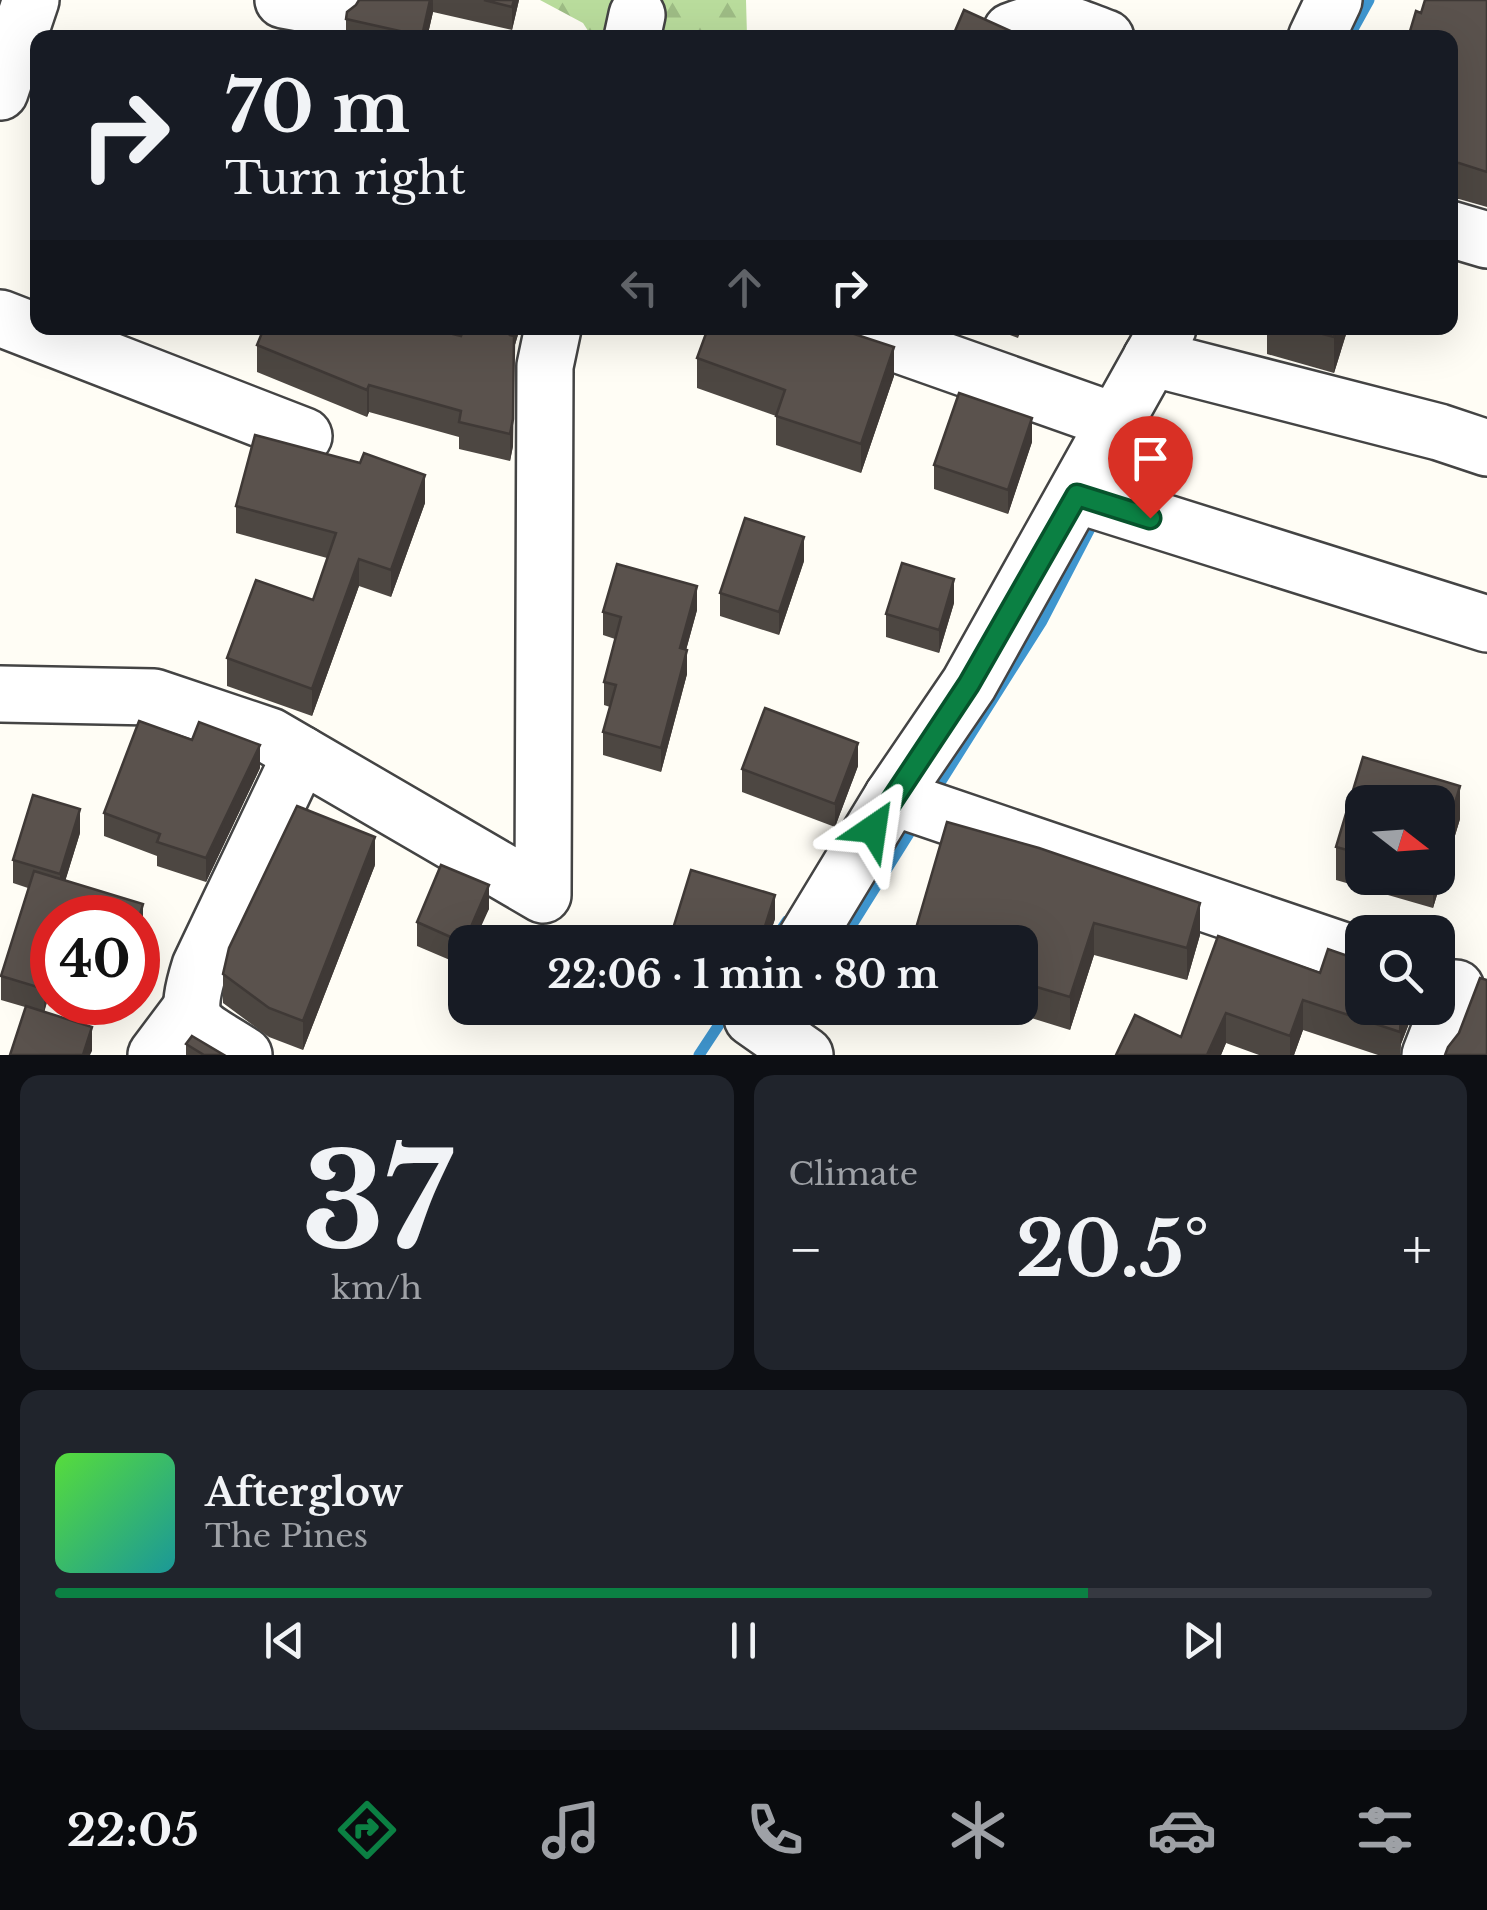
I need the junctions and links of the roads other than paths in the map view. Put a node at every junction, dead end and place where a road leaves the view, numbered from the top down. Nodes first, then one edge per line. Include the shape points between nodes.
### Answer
1 (31, 0) edge
2 (1334, 0) edge
3 (1016, 30) edge
4 (1081, 30) edge
5 (1320, 30) edge
6 (0, 92) edge
7 (1458, 231) edge
8 (1487, 240) edge
9 (0, 318) edge
10 (30, 330) edge
11 (44, 335) edge
12 (552, 335) edge
13 (872, 335) edge
14 (1159, 343) edge
15 (1117, 422) junction
16 (304, 436) dead end
17 (1487, 448) edge
18 (1077, 495) junction
19 (1487, 624) edge
20 (0, 694) edge
21 (301, 754) junction
22 (892, 797) junction
23 (814, 925) edge
24 (1345, 950) edge
25 (1460, 989) edge
26 (190, 1012) junction
27 (746, 1027) edge
28 (156, 1055) edge
29 (244, 1055) edge
30 (805, 1055) edge
31 (1430, 1055) edge

1 - 6 street
2 - 5 street
3 - 4 street via 1050,20
7 - 8 street
9 - 10 street
11 - 16 street
12 - 21 street via 545,366 543,895
13 - 15 street
14 - 15 street
14 - 17 street
15 - 18 street
18 - 19 street
18 - 22 street via 969,684
20 - 21 street via 154,697 270,736
21 - 26 street via 200,966
22 - 23 street
22 - 24 street
25 - 31 street
26 - 28 street
26 - 29 street
27 - 30 street

